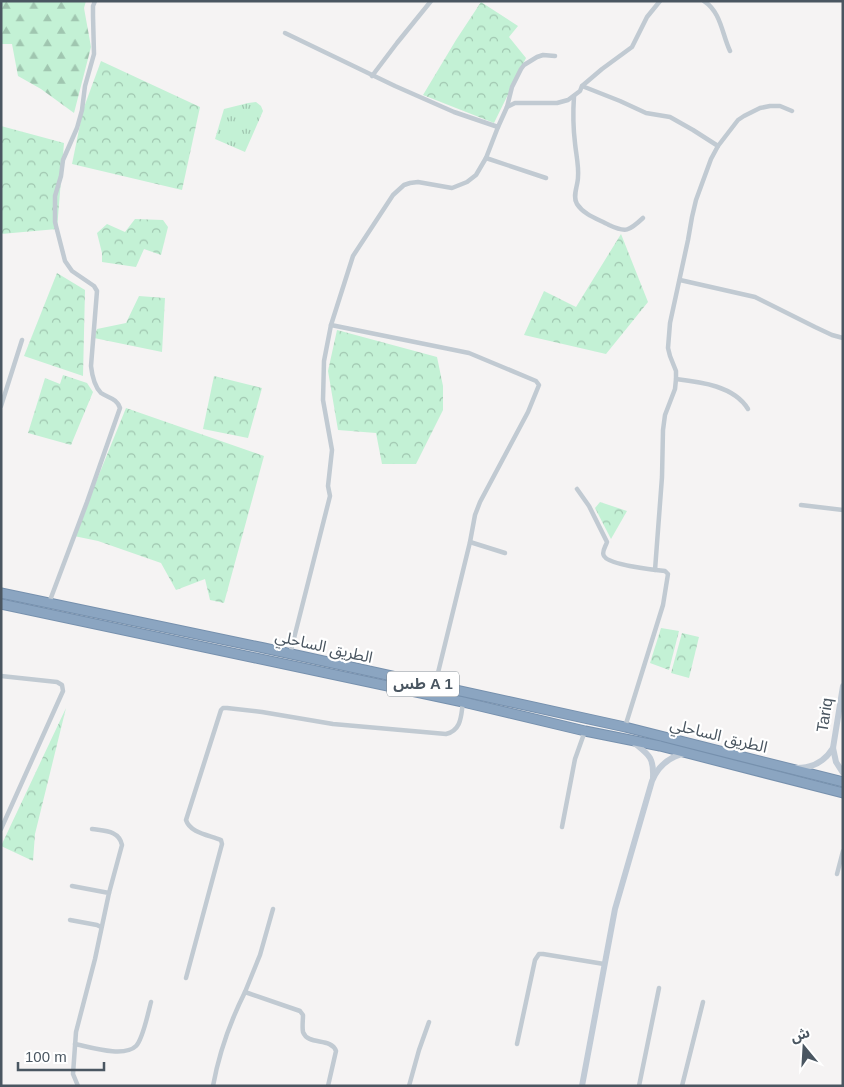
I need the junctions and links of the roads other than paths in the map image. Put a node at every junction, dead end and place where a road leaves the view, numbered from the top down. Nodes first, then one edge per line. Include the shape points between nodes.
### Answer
1 (95, 1) edge
2 (432, 1) edge
3 (660, 1) edge
4 (704, 1) edge
5 (285, 33) dead end
6 (730, 51) dead end
7 (555, 56) dead end
8 (372, 76) junction
9 (582, 86) junction
10 (574, 96) junction
11 (507, 107) junction
12 (792, 111) dead end
13 (498, 127) junction
14 (718, 146) junction
15 (486, 158) junction
16 (546, 178) dead end
17 (643, 218) dead end
18 (680, 280) junction
19 (330, 325) junction
20 (843, 338) edge
21 (22, 340) dead end
22 (676, 378) junction
23 (1, 406) edge
24 (748, 409) dead end
25 (577, 489) dead end
26 (801, 504) dead end
27 (843, 510) edge
28 (470, 542) junction
29 (505, 553) dead end
30 (655, 570) junction
31 (1, 593) edge
32 (49, 603) junction
33 (1, 604) edge
34 (290, 654) junction
35 (1, 676) edge
36 (435, 686) junction
37 (843, 686) edge
38 (464, 702) junction
39 (625, 727) junction
40 (585, 731) junction
41 (632, 741) junction
42 (833, 748) junction
43 (685, 752) junction
44 (791, 768) junction
45 (843, 773) edge
46 (652, 778) junction
47 (843, 782) edge
48 (843, 793) edge
49 (562, 827) dead end
50 (1, 829) edge
51 (92, 829) dead end
52 (843, 851) edge
53 (837, 874) dead end
54 (72, 886) dead end
55 (109, 893) junction
56 (273, 909) dead end
57 (70, 920) dead end
58 (101, 927) junction
59 (604, 964) junction
60 (186, 978) dead end
61 (660, 988) dead end
62 (245, 992) junction
63 (151, 1002) dead end
64 (703, 1002) dead end
65 (429, 1022) dead end
66 (75, 1044) junction
67 (517, 1044) dead end
68 (78, 1086) edge
69 (213, 1086) edge
70 (328, 1086) edge
71 (409, 1086) edge
72 (582, 1086) edge
73 (639, 1086) edge
74 (682, 1086) edge

1 - 32 street via 94,54 77,128 63,160 55,196 55,222 65,261 72,271 97,291 92,373 100,392 116,401 120,408
2 - 8 street
3 - 9 street via 647,17 632,47
4 - 6 street via 714,9
5 - 8 street
7 - 11 street via 543,55 524,65 512,87
8 - 13 street via 454,112
9 - 10 street
9 - 14 street via 646,113 670,117
10 - 11 street via 557,103 524,102
10 - 17 street via 579,170 575,201 589,215 618,230 626,231
11 - 13 street
12 - 14 street via 780,106 752,111 738,120
13 - 15 street
14 - 18 street via 710,159 696,200
15 - 16 street
15 - 19 street via 476,175 458,187 445,188 418,182 404,185 393,195 353,256
18 - 20 street via 755,297
18 - 22 street via 668,336
19 - 28 street via 470,352 538,383 528,412 480,502
19 - 34 street via 324,361 324,400 332,450 330,496
21 - 23 street
22 - 24 street via 724,390 741,399
22 - 30 street via 663,430
25 - 30 street via 607,542 604,556 618,563
26 - 27 street
28 - 29 street
28 - 36 street
30 - 39 street via 668,572 663,605
31 - 32 highway, الطريق الساحلي / طس A 1
32 - 34 highway, الطريق الساحلي / طس A 1
33 - 38 highway, الطريق الساحلي / طس A 1
34 - 36 highway, الطريق الساحلي / طس A 1
35 - 50 street via 57,682 63,691
36 - 39 highway, الطريق الساحلي / طس A 1
37 - 42 street, Tariq
38 - 40 highway, الطريق الساحلي / طس A 1
38 - 60 street via 458,727 446,734 333,724 223,708 186,820 192,829 220,840 222,844
39 - 44 highway, الطريق الساحلي / طس A 1
40 - 41 highway, الطريق الساحلي / طس A 1
40 - 49 street via 575,759
41 - 43 highway, الطريق الساحلي / طس A 1
41 - 46 street via 650,757
42 - 44 street via 819,763 806,768
42 - 45 street
43 - 46 street via 662,764
43 - 48 highway, الطريق الساحلي / طس A 1
44 - 47 highway, الطريق الساحلي / طس A 1
46 - 59 street via 615,909
51 - 55 street via 115,833 121,839
52 - 53 street
54 - 55 street
55 - 58 street
56 - 62 street
57 - 58 street
58 - 66 street
59 - 67 street via 538,954
59 - 72 street
61 - 73 street
62 - 69 street via 230,1025
62 - 70 street via 300,1011 306,1036 335,1047
63 - 66 street via 136,1047 117,1053
64 - 74 street
65 - 71 street
66 - 68 street via 73,1074

